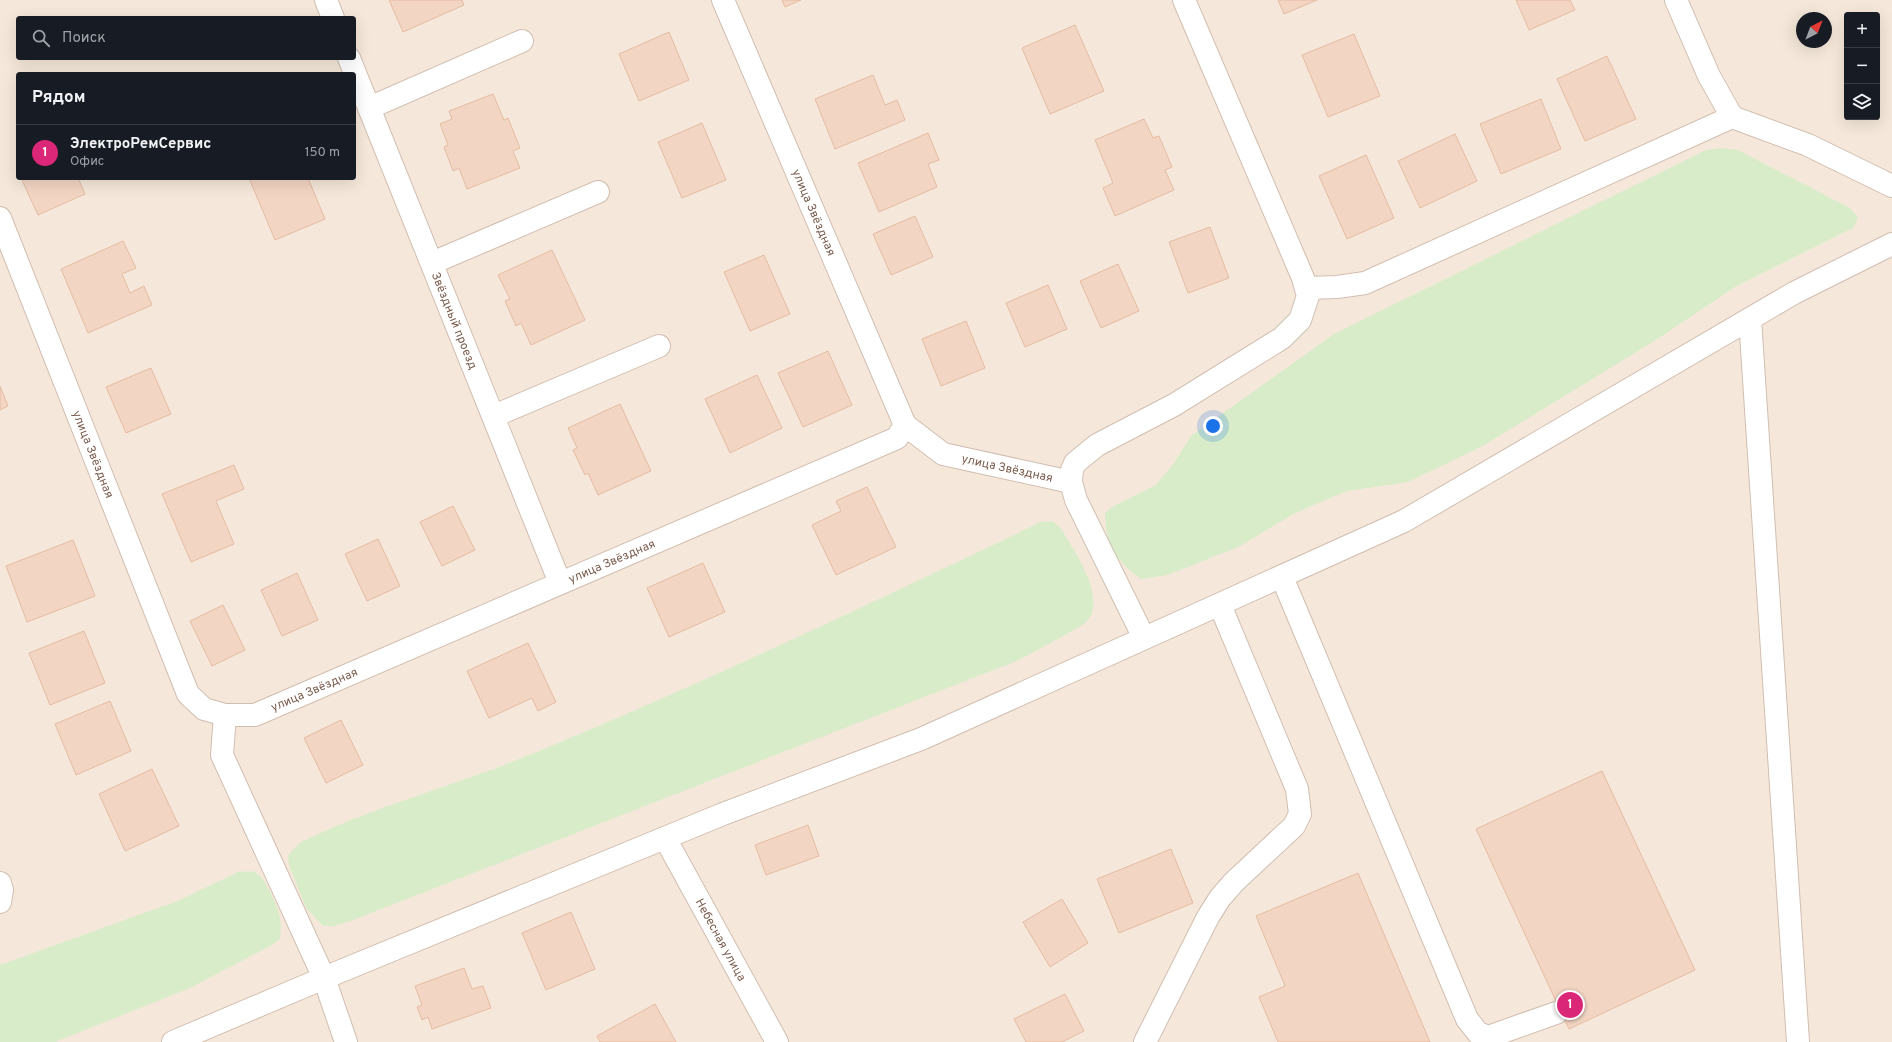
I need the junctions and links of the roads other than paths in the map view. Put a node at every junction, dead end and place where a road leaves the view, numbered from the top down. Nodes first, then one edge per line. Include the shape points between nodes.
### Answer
1 (326, 0) edge
2 (723, 0) edge
3 (1184, 0) edge
4 (1676, 0) edge
5 (332, 16) edge
6 (522, 42) dead end
7 (350, 60) edge
8 (355, 72) edge
9 (356, 76) edge
10 (369, 108) junction
11 (1732, 117) junction
12 (1892, 186) edge
13 (598, 192) dead end
14 (0, 218) edge
15 (1892, 244) edge
16 (432, 263) junction
17 (1306, 288) junction
18 (1750, 319) junction
19 (659, 346) dead end
20 (494, 416) junction
21 (905, 425) junction
22 (1071, 482) junction
23 (1282, 577) junction
24 (560, 583) junction
25 (1220, 605) junction
26 (1144, 638) junction
27 (225, 715) junction
28 (665, 838) junction
29 (0, 883) edge
30 (0, 902) edge
31 (324, 978) junction
32 (1556, 1013) dead end
33 (172, 1042) edge
34 (346, 1042) edge
35 (777, 1042) edge
36 (1145, 1042) edge
37 (1798, 1042) edge

1 - 5 street
2 - 21 street, улица Звёздная
3 - 17 street
4 - 11 street via 1709,76
6 - 10 street
7 - 8 street, Звёздный проезд
9 - 10 street, Звёздный проезд
10 - 16 street, Звёздный проезд
11 - 12 street via 1808,145
11 - 17 street via 1365,283
13 - 16 street
14 - 27 street, улица Звёздная via 188,694 204,709
15 - 18 street via 1794,293
16 - 20 street, Звёздный проезд
17 - 22 street via 1308,296 1300,320 1282,338 1174,405 1097,445 1075,463
18 - 23 street via 1404,521
18 - 37 street
19 - 20 street
20 - 24 street, Звёздный проезд
21 - 22 street, улица Звёздная via 944,454
21 - 24 street, улица Звёздная via 897,438
22 - 26 street via 1076,500
23 - 25 street
23 - 32 street via 1467,1019 1478,1033 1488,1037
24 - 27 street, улица Звёздная via 255,715
25 - 26 street
25 - 36 street via 1297,789 1300,814 1290,830 1220,898
26 - 28 street via 921,739
27 - 31 street via 222,755
28 - 31 street
28 - 35 street, Небесная улица
29 - 30 street
31 - 33 street
31 - 34 street

